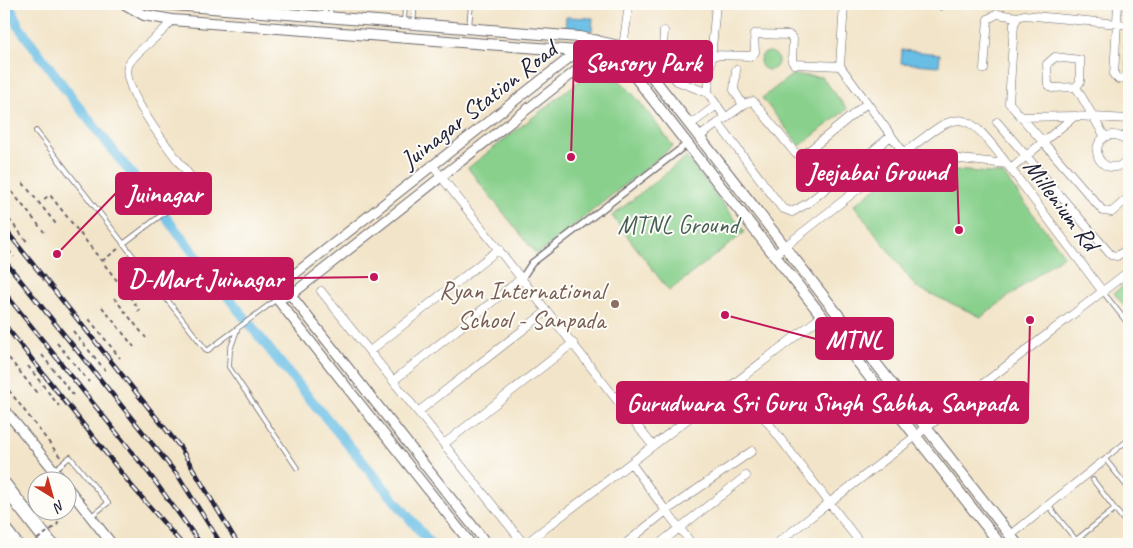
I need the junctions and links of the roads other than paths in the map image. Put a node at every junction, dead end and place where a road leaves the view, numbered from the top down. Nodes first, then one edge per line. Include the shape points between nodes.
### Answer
1 (125, 4) edge
2 (161, 4) edge
3 (325, 4) edge
4 (331, 4) edge
5 (405, 4) edge
6 (415, 4) edge
7 (471, 4) edge
8 (629, 4) edge
9 (716, 4) edge
10 (844, 4) edge
11 (1118, 4) edge
12 (210, 6) edge
13 (268, 10) edge
14 (327, 18) junction
15 (1018, 18) junction
16 (172, 20) junction
17 (357, 20) junction
18 (408, 23) junction
19 (1117, 25) junction
20 (1129, 25) edge
21 (469, 28) junction
22 (664, 31) dead end
23 (356, 34) junction
24 (597, 40) junction
25 (623, 47) junction
26 (1129, 47) edge
27 (578, 51) junction
28 (591, 54) junction
29 (711, 55) junction
30 (615, 59) junction
31 (840, 66) junction
32 (984, 69) dead end
33 (736, 70) dead end
34 (1076, 87) junction
35 (708, 93) junction
36 (867, 103) junction
37 (743, 104) junction
38 (717, 105) junction
39 (1075, 116) junction
40 (1021, 117) junction
41 (1095, 117) junction
42 (726, 118) junction
43 (1129, 119) edge
44 (998, 122) dead end
45 (718, 123) junction
46 (690, 124) junction
47 (1129, 130) edge
48 (36, 131) dead end
49 (891, 136) junction
50 (700, 137) junction
51 (1105, 137) junction
52 (1123, 138) junction
53 (1043, 142) junction
54 (687, 144) junction
55 (904, 154) junction
56 (1027, 156) junction
57 (432, 165) junction
58 (1009, 166) junction
59 (441, 176) junction
60 (1129, 197) edge
61 (176, 204) joint
62 (124, 244) junction
63 (785, 247) junction
64 (1129, 248) edge
65 (499, 249) junction
66 (774, 255) junction
67 (1129, 271) edge
68 (522, 278) junction
69 (282, 284) junction
70 (321, 291) dead end
71 (1103, 292) junction
72 (291, 295) junction
73 (277, 299) junction
74 (547, 311) junction
75 (822, 316) junction
76 (1129, 325) edge
77 (237, 330) junction
78 (573, 343) junction
79 (370, 351) junction
80 (393, 381) junction
81 (736, 382) junction
82 (4, 408) edge
83 (418, 412) junction
84 (927, 429) junction
85 (916, 437) junction
86 (1129, 440) edge
87 (444, 444) junction
88 (654, 446) junction
89 (752, 451) dead end
90 (1103, 461) junction
91 (631, 463) junction
92 (297, 468) dead end
93 (53, 470) joint
94 (746, 476) dead end
95 (1093, 480) dead end
96 (4, 485) edge
97 (1129, 488) edge
98 (78, 501) edge
99 (829, 503) junction
100 (1048, 505) junction
101 (1116, 509) junction
102 (666, 511) junction
103 (90, 517) junction
104 (680, 527) junction
105 (1129, 527) edge
106 (4, 530) edge
107 (1011, 535) junction
108 (1076, 540) junction
109 (15, 544) edge
110 (50, 544) edge
111 (112, 544) edge
112 (471, 544) edge
113 (487, 544) edge
114 (524, 544) edge
115 (625, 544) edge
116 (659, 544) edge
117 (692, 544) edge
118 (776, 544) edge
119 (861, 544) edge
120 (1000, 544) edge
121 (1018, 544) edge
122 (1070, 544) edge
123 (1079, 544) edge

1 - 16 main road via 144,15
2 - 12 main road
3 - 14 lane
4 - 14 lane
5 - 18 lane
6 - 18 lane
7 - 21 lane
8 - 25 street
9 - 29 street
10 - 31 street
11 - 19 street
12 - 13 main road
13 - 14 main road
14 - 17 main road
15 - 19 street
15 - 32 street via 997,14 988,19
15 - 40 street via 1014,24 1009,103
16 - 23 main road
16 - 61 street via 132,60 127,73 131,88 155,130 198,186
17 - 18 main road
17 - 23 main road
18 - 21 main road
19 - 20 street
19 - 26 street via 1114,75 1118,79 1127,77
21 - 24 main road
22 - 35 street via 662,63 677,81
23 - 27 main road
24 - 25 main road
24 - 27 street, Juinagar Station Road
24 - 28 street, Juinagar Station Road
25 - 30 street
25 - 46 main road
27 - 28 main road
27 - 57 street, Juinagar Station Road
28 - 30 main road
28 - 59 street, Juinagar Station Road via 587,62
29 - 31 street via 752,56 755,54 754,34 789,36 793,39 794,64
29 - 35 street
30 - 54 main road via 636,78
31 - 36 street
33 - 37 street via 734,90
34 - 34 street via 1080,82 1080,60 1055,57 1049,61 1047,81 1050,86
34 - 41 street
35 - 38 street
36 - 37 street via 800,155 757,103
36 - 49 street
37 - 42 street
38 - 42 street
38 - 46 street
39 - 40 street
39 - 41 street
39 - 53 street
40 - 53 street
41 - 43 street
41 - 51 street
42 - 45 street
44 - 56 street
45 - 49 street via 782,208 792,212 808,203
45 - 50 street
46 - 50 main road
47 - 52 street
48 - 62 lane
49 - 55 street
50 - 63 main road
51 - 52 street via 1116,135
51 - 52 street via 1098,145 1098,156 1110,166 1120,166 1127,159 1129,149
53 - 56 street
53 - 60 street via 1102,211 1112,212
54 - 66 main road
54 - 68 street via 532,262
55 - 58 street, Millenium Rd
55 - 58 street via 943,124 957,119 971,123 986,136
55 - 63 street
56 - 58 street
56 - 64 street via 1111,255 1117,256
57 - 59 street
57 - 69 street, Juinagar Station Road
58 - 71 street, Millenium Rd
59 - 65 street
59 - 72 street, Juinagar Station Road
61 - 62 lane
62 - 77 lane, Juinagar Station Road via 207,351
63 - 66 street
63 - 84 main road
65 - 68 street
65 - 79 street
66 - 75 main road
67 - 71 street
68 - 74 street
68 - 80 street
69 - 72 street
69 - 73 street
70 - 79 street
71 - 76 lane
71 - 84 street
72 - 73 street, Juinagar Station Road
72 - 113 street
73 - 77 lane, Juinagar Station Road
73 - 112 street
74 - 78 street
74 - 83 street
75 - 81 street
75 - 85 main road
77 - 92 lane via 228,368
78 - 87 street
78 - 88 street
79 - 80 street
80 - 83 street
81 - 88 street
81 - 99 street
82 - 93 street
83 - 87 street
84 - 85 street
84 - 107 main road
85 - 99 street
85 - 120 main road
86 - 90 lane
87 - 114 street
88 - 91 street
89 - 102 street
90 - 97 lane
90 - 100 street
91 - 102 street
91 - 114 street
93 - 103 lane via 70,456 108,503
94 - 104 street
95 - 101 lane
96 - 110 highway
98 - 103 street
99 - 118 street
99 - 119 street
100 - 107 street
100 - 108 lane
101 - 105 lane
101 - 108 lane
102 - 104 street
102 - 115 street
103 - 111 street
104 - 116 street
104 - 117 street
106 - 109 highway
107 - 121 main road
108 - 122 lane
108 - 123 lane

